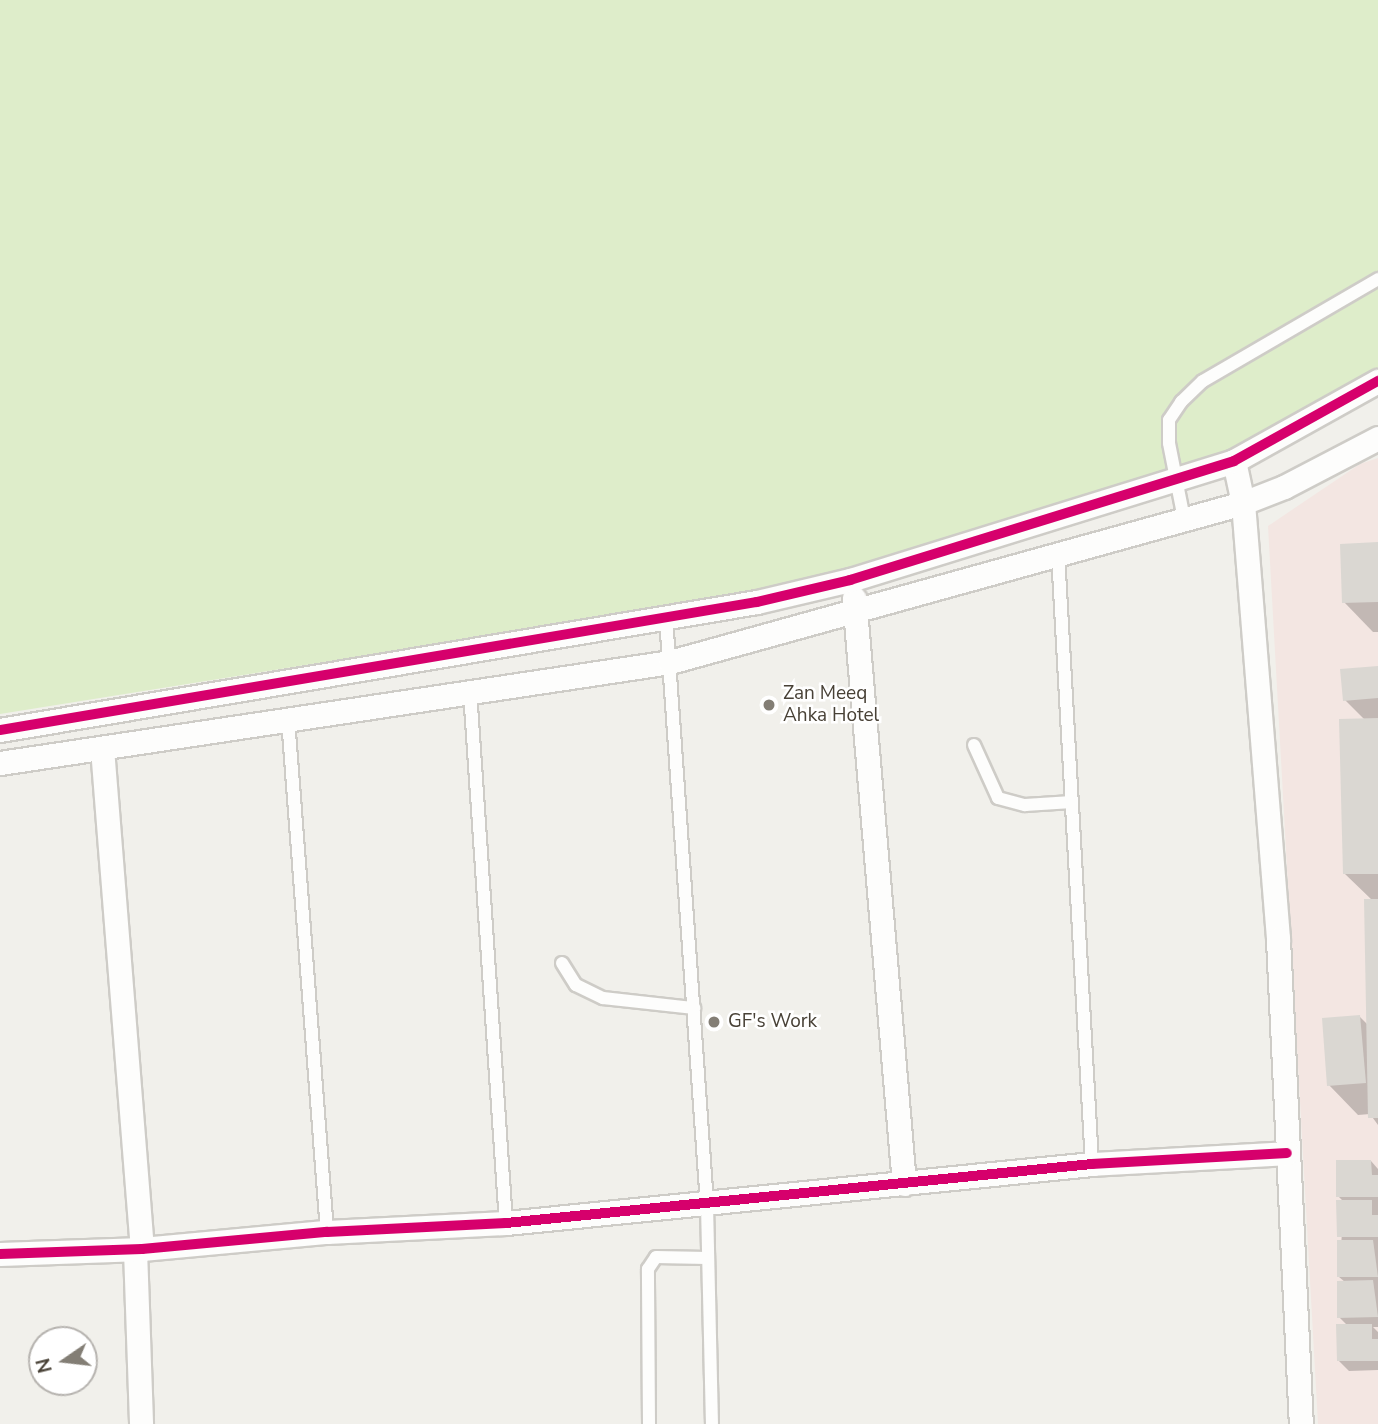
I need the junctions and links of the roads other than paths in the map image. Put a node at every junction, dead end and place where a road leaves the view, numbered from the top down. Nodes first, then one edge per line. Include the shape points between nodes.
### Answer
1 (1378, 279) edge
2 (1378, 381) edge
3 (1378, 438) edge
4 (1234, 461) junction
5 (1175, 481) junction
6 (1243, 503) junction
7 (1184, 519) junction
8 (1058, 554) junction
9 (850, 580) junction
10 (857, 610) junction
11 (666, 618) junction
12 (670, 662) junction
13 (470, 691) junction
14 (288, 719) junction
15 (0, 730) edge
16 (974, 745) dead end
17 (102, 748) junction
18 (0, 763) edge
19 (1072, 802) junction
20 (562, 963) dead end
21 (694, 1008) junction
22 (1287, 1153) junction
23 (1092, 1164) junction
24 (904, 1184) junction
25 (707, 1205) junction
26 (506, 1223) junction
27 (327, 1232) junction
28 (138, 1249) junction
29 (0, 1254) edge
30 (707, 1258) junction
31 (141, 1424) edge
32 (649, 1424) edge
33 (712, 1424) edge
34 (1300, 1424) edge

1 - 5 lane via 1203,381 1181,402 1169,420
2 - 4 street
3 - 6 street via 1284,488
4 - 5 street
4 - 6 street
5 - 7 lane
5 - 9 street
6 - 7 street
6 - 22 street via 1278,939
7 - 8 street
8 - 10 street
8 - 19 lane
9 - 10 street
9 - 11 street
10 - 12 street
10 - 24 street
11 - 12 lane
11 - 15 street
12 - 13 street
12 - 21 lane
13 - 14 street
13 - 26 lane
14 - 17 street
14 - 27 lane
16 - 19 lane via 998,798 1025,805
17 - 18 street
17 - 28 street
19 - 23 lane
20 - 21 lane via 576,985 603,998
21 - 25 lane
22 - 23 street
22 - 34 street
23 - 24 street
24 - 25 street
25 - 26 street
25 - 30 lane
26 - 27 street
27 - 28 street
28 - 29 street
28 - 31 street
30 - 32 lane via 656,1257 648,1269
30 - 33 lane

